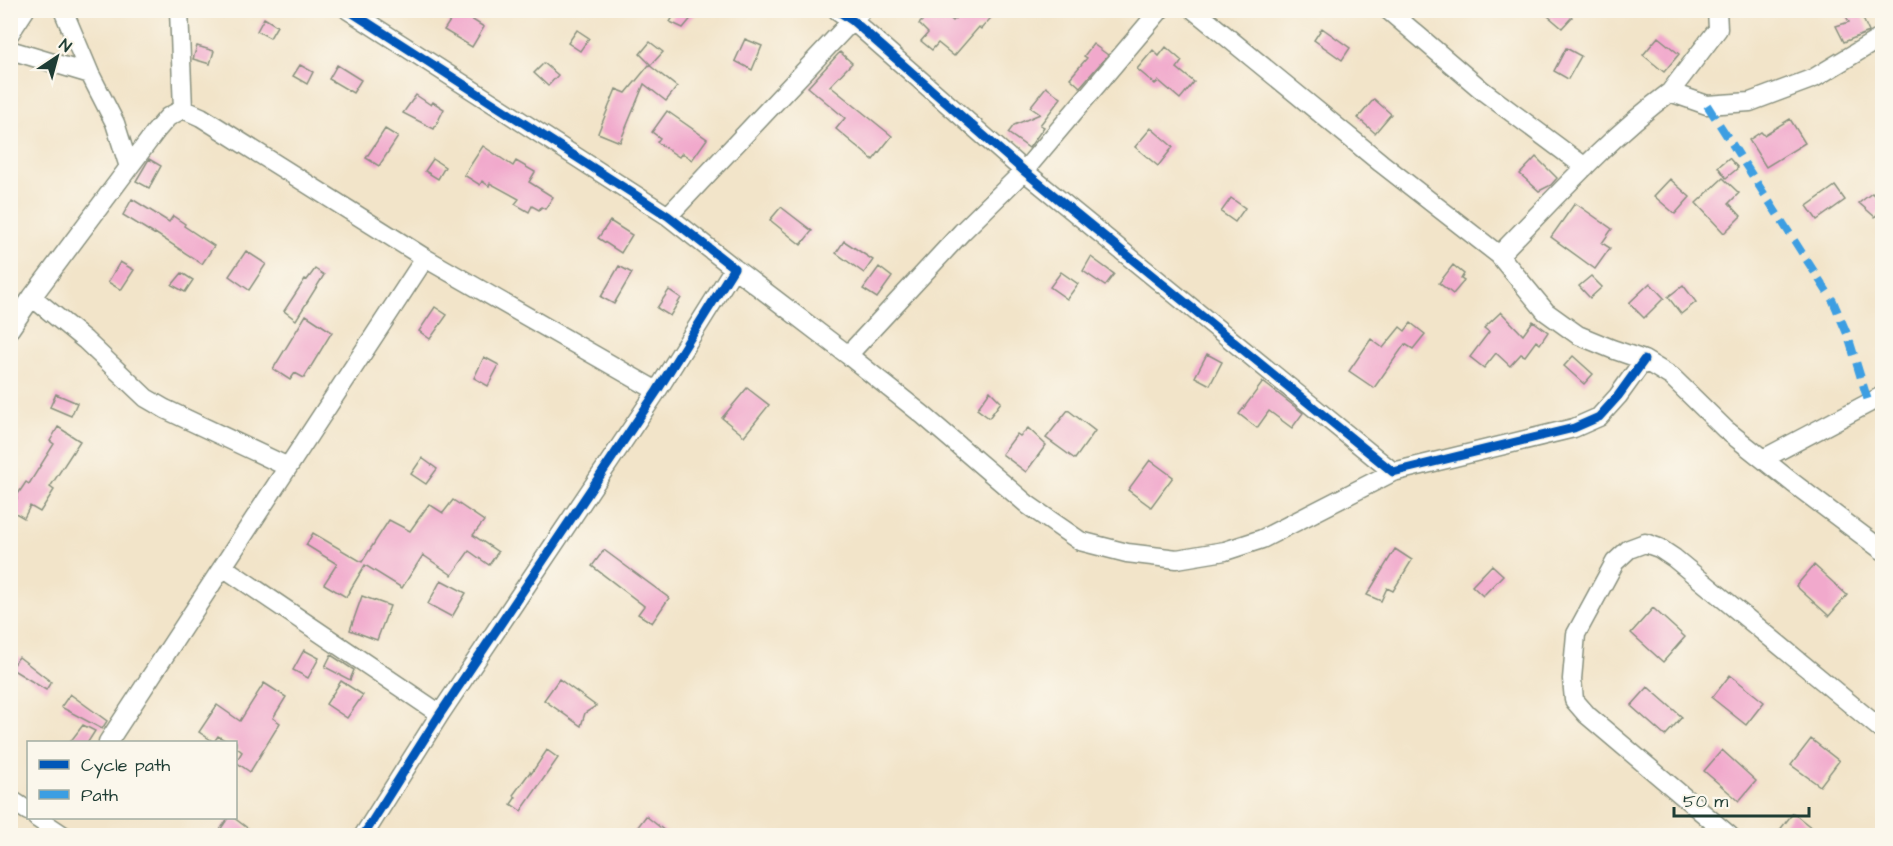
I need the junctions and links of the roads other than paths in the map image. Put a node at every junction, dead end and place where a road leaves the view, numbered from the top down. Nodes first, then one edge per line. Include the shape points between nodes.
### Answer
1 (25, 10) edge
2 (63, 10) edge
3 (179, 10) edge
4 (348, 10) edge
5 (837, 10) edge
6 (1160, 10) edge
7 (1194, 10) edge
8 (1388, 10) edge
9 (1717, 10) edge
10 (857, 16) edge
11 (10, 33) edge
12 (1882, 37) edge
13 (10, 50) edge
14 (90, 74) junction
15 (1671, 92) junction
16 (183, 109) junction
17 (129, 167) junction
18 (1585, 167) junction
19 (1024, 171) junction
20 (668, 216) junction
21 (1499, 255) junction
22 (425, 258) junction
23 (734, 268) junction
24 (32, 297) junction
25 (10, 329) edge
26 (848, 355) junction
27 (1644, 360) junction
28 (657, 391) junction
29 (1882, 396) edge
30 (1762, 459) junction
31 (288, 467) junction
32 (1393, 472) junction
33 (1882, 550) edge
34 (223, 567) junction
35 (440, 714) junction
36 (1882, 730) edge
37 (109, 741) edge
38 (10, 799) edge
39 (27, 810) edge
40 (363, 836) edge
41 (1731, 836) edge

1 - 11 street
2 - 14 street
3 - 16 street
4 - 20 street
5 - 10 street
6 - 19 street
7 - 21 street
8 - 18 street via 1483,91
9 - 15 street via 1718,29
10 - 19 street
10 - 20 street
12 - 15 street via 1814,78 1750,102 1707,105
13 - 14 street
14 - 17 street via 116,123
15 - 18 street
16 - 17 street via 168,117
16 - 22 street
17 - 24 street
18 - 21 street
19 - 26 street
19 - 32 street
20 - 23 street
21 - 27 street via 1546,312 1578,334
22 - 28 street
22 - 31 street
23 - 26 street
23 - 28 street
24 - 25 street
24 - 31 street via 146,398
26 - 32 street via 1028,505 1080,540 1127,553 1177,559 1225,551 1262,539
27 - 30 street via 1672,377
27 - 32 street via 1599,417 1574,428
28 - 35 street
29 - 30 street
30 - 33 street
31 - 34 street
34 - 35 street
34 - 37 street
35 - 40 street
36 - 41 street via 1674,558 1645,543 1629,549 1615,562 1576,634 1574,700
38 - 39 street

